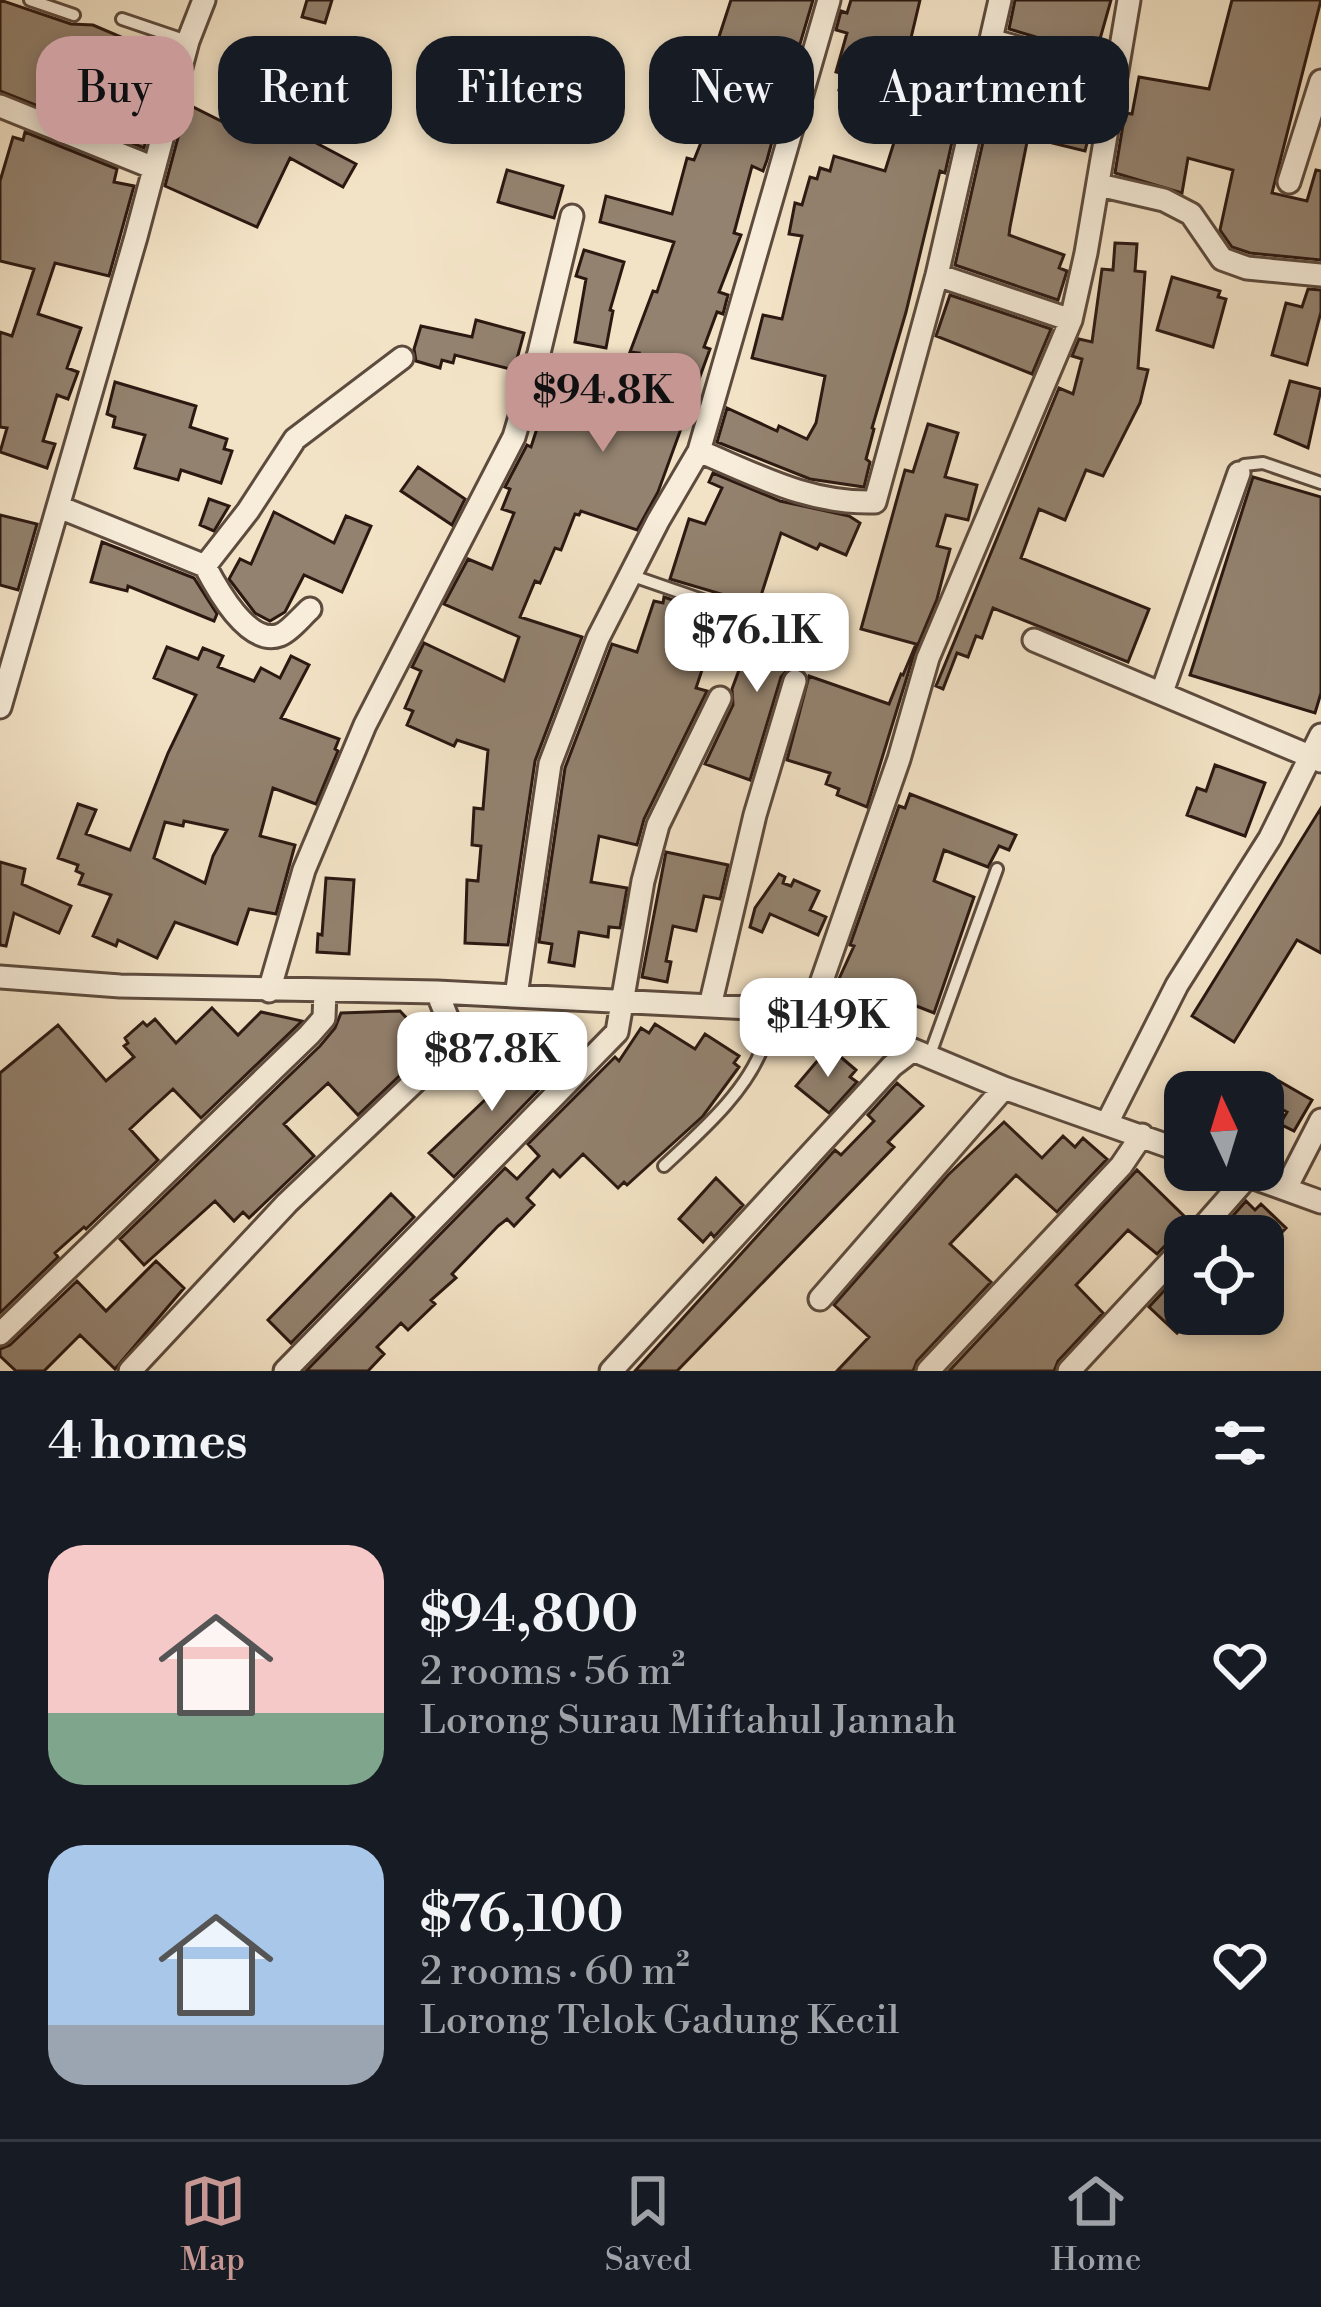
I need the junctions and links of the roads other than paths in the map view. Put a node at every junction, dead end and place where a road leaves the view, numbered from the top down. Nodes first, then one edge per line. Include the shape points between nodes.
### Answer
1 (30, 0) edge
2 (204, 0) edge
3 (829, 0) edge
4 (1000, 0) edge
5 (1129, 0) edge
6 (74, 15) dead end
7 (122, 19) dead end
8 (993, 35) junction
9 (173, 36) edge
10 (190, 36) edge
11 (997, 36) edge
12 (1321, 80) edge
13 (2, 113) edge
14 (160, 144) edge
15 (154, 168) junction
16 (1288, 182) dead end
17 (1099, 185) junction
18 (572, 216) dead end
19 (937, 275) junction
20 (1321, 275) edge
21 (1070, 320) junction
22 (402, 358) dead end
23 (699, 451) junction
24 (1239, 473) joint
25 (1321, 482) edge
26 (59, 507) junction
27 (205, 566) junction
28 (630, 575) junction
29 (310, 609) dead end
30 (749, 616) dead end
31 (1034, 640) dead end
32 (795, 682) dead end
33 (1162, 692) junction
34 (720, 698) dead end
35 (0, 707) edge
36 (1321, 735) edge
37 (1317, 759) edge
38 (997, 869) dead end
39 (0, 977) edge
40 (269, 991) junction
41 (325, 991) junction
42 (436, 992) junction
43 (516, 996) junction
44 (620, 1004) junction
45 (710, 1006) junction
46 (764, 1008) junction
47 (809, 1016) junction
48 (921, 1053) junction
49 (1004, 1088) junction
50 (1321, 1120) edge
51 (1107, 1123) junction
52 (1142, 1136) junction
53 (1164, 1144) edge
54 (664, 1166) dead end
55 (1286, 1189) joint
56 (1321, 1202) edge
57 (1164, 1269) edge
58 (820, 1299) dead end
59 (0, 1334) edge
60 (130, 1371) edge
61 (286, 1371) edge
62 (610, 1371) edge
63 (928, 1371) edge
64 (1070, 1371) edge

1 - 6 lane
2 - 10 street
3 - 23 street
4 - 8 street
5 - 17 street
7 - 9 lane
8 - 11 lane
8 - 19 street
12 - 16 street
13 - 15 street
14 - 15 street
15 - 26 street
17 - 20 street via 1191,214 1222,259
17 - 21 street
18 - 40 street via 514,437 365,725 304,870
19 - 21 street
19 - 23 street via 875,502 814,499
21 - 47 street via 928,658
22 - 27 street via 295,439
23 - 28 street
24 - 25 lane via 1256,462
24 - 33 street
26 - 27 street
26 - 35 street
27 - 29 street via 231,611 269,636
28 - 30 lane
28 - 43 street via 550,764
31 - 33 street
32 - 45 street
33 - 37 street
34 - 44 street via 658,825
36 - 37 street
37 - 51 street via 1177,985
38 - 48 lane
39 - 40 street
40 - 41 street
41 - 42 street
41 - 59 street via 324,1018 308,1035
42 - 43 street
42 - 60 street via 451,1027 446,1052 287,1203
43 - 44 street
44 - 45 street
44 - 61 street via 617,1032 591,1063
45 - 46 street
46 - 47 street
46 - 54 lane via 762,1049 745,1078
47 - 48 street
48 - 49 street
48 - 62 street via 892,1066
49 - 51 street
49 - 58 street
50 - 55 street
51 - 52 street
52 - 53 street
52 - 63 street
55 - 56 street
57 - 64 street

